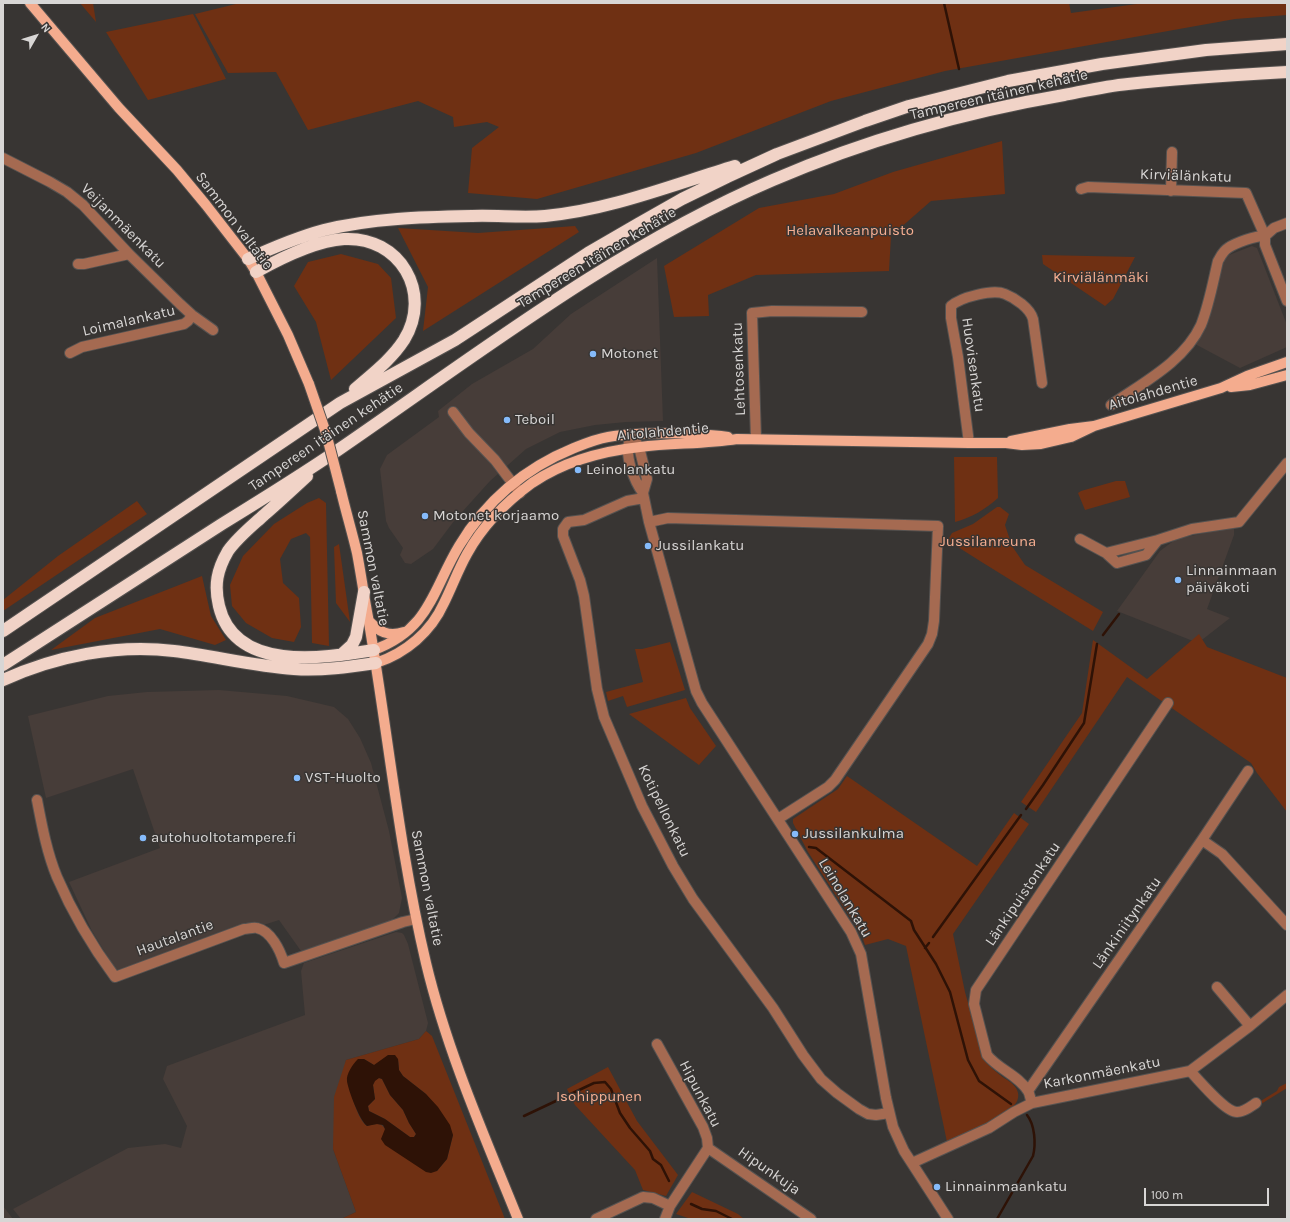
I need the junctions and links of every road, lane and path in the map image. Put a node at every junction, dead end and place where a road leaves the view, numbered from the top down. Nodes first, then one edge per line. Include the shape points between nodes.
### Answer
1 (30, 3) edge
2 (1287, 44) edge
3 (1287, 72) edge
4 (1172, 152) dead end
5 (777, 154) junction
6 (3, 158) edge
7 (1081, 189) dead end
8 (1171, 191) junction
9 (1287, 222) edge
10 (1265, 236) junction
11 (129, 254) junction
12 (248, 259) junction
13 (78, 264) dead end
14 (256, 272) junction
15 (1287, 301) edge
16 (862, 312) dead end
17 (192, 315) junction
18 (213, 330) dead end
19 (70, 353) dead end
20 (1287, 362) edge
21 (1287, 375) edge
22 (1042, 383) dead end
23 (1221, 388) junction
24 (340, 403) junction
25 (1111, 405) dead end
26 (453, 412) dead end
27 (631, 434) junction
28 (736, 439) junction
29 (756, 439) junction
30 (969, 443) junction
31 (639, 447) junction
32 (627, 449) junction
33 (334, 453) junction
34 (1287, 463) edge
35 (513, 483) junction
36 (520, 493) junction
37 (643, 495) junction
38 (649, 522) junction
39 (1080, 539) dead end
40 (364, 592) junction
41 (368, 620) junction
42 (3, 631) edge
43 (408, 631) junction
44 (374, 650) junction
45 (341, 656) junction
46 (376, 663) junction
47 (3, 665) edge
48 (3, 680) edge
49 (1168, 703) dead end
50 (1248, 771) dead end
51 (37, 800) dead end
52 (778, 818) junction
53 (1202, 840) junction
54 (416, 919) junction
55 (1287, 925) edge
56 (1216, 987) dead end
57 (1287, 995) edge
58 (1250, 1026) junction
59 (657, 1044) dead end
60 (1190, 1071) junction
61 (1028, 1091) junction
62 (1032, 1103) junction
63 (1256, 1103) dead end
64 (889, 1113) junction
65 (708, 1148) junction
66 (912, 1164) junction
67 (670, 1206) junction
68 (518, 1219) edge
69 (596, 1219) edge
70 (665, 1219) edge
71 (811, 1219) edge
72 (948, 1219) edge

1 - 12 main road, Sammon valtatie via 119,108 177,170
2 - 5 highway, Tampereen itäinen kehätie via 1206,50 1102,64 1008,81 908,106
3 - 33 highway, Tampereen itäinen kehätie via 1125,84 1040,99 916,128 782,176 690,220 598,274 526,320
4 - 8 street
5 - 12 highway via 600,207 544,216 446,216 350,225 291,241
5 - 24 highway, Tampereen itäinen kehätie via 682,199 638,224 588,253 454,340
6 - 11 street, Veijanmäenkatu via 67,192 83,205
7 - 8 street, Kirviälänkatu via 1088,187
8 - 10 street, Kirviälänkatu via 1246,193
9 - 10 street
10 - 15 street, Kirviälänkatu via 1265,245
10 - 25 street via 1260,235 1227,248 1218,261 1205,314 1195,337 1182,353 1160,371
11 - 13 street
11 - 17 street, Veijanmäenkatu
12 - 14 main road, Sammon valtatie
14 - 24 highway via 305,249 344,239 374,244 396,257 404,266 410,278 415,301 411,326 383,366
14 - 40 main road, Sammon valtatie, bridge via 288,335 326,433 357,554
16 - 29 street, Lehtosenkatu via 752,313
17 - 18 street, Veijanmäenkatu
17 - 19 street, Loimalankatu via 184,324 82,347
20 - 23 main road, Aitolahdentie
21 - 23 main road, Aitolahdentie via 1250,385
22 - 30 street, Huovisenkatu via 1033,319 1027,308 1005,294 995,293 956,301 951,306 951,318
23 - 30 main road, Aitolahdentie via 1094,426 1006,443
24 - 42 highway, Tampereen itäinen kehätie
26 - 35 street
27 - 28 main road, Aitolahdentie via 715,435
27 - 31 street, Leinolankatu
27 - 32 street, Leinolankatu
27 - 35 main road, Aitolahdentie via 607,437 563,452 535,467
28 - 29 main road, Aitolahdentie
28 - 31 main road, Aitolahdentie
29 - 30 main road, Aitolahdentie
31 - 32 main road, Aitolahdentie
31 - 37 street, Leinolankatu via 647,480
32 - 36 main road, Aitolahdentie via 589,457 556,470
32 - 37 street, Leinolankatu via 636,483
33 - 45 highway via 237,540 223,562 216,586 224,621 245,645 271,654 300,657
33 - 47 highway, Tampereen itäinen kehätie
34 - 39 street via 1240,522 1192,529 1106,553
35 - 36 street
35 - 43 main road, Aitolahdentie via 490,504 472,526 433,599
36 - 46 main road, Aitolahdentie via 499,511 480,533 467,553 444,605 431,625 412,644 387,660
37 - 38 street, Leinolankatu
37 - 64 street, Kotipellonkatu via 584,520 568,522 564,529 563,536 584,596 597,689 604,717 642,806 673,866 693,899 773,1008 803,1056 822,1079 859,1109 868,1114
38 - 52 street, Leinolankatu via 696,691
38 - 52 street via 675,518 938,526 934,621 928,644 835,780
40 - 41 main road, Sammon valtatie
40 - 45 highway via 356,637
41 - 43 main road via 386,634
41 - 44 main road, Sammon valtatie
43 - 44 main road, Aitolahdentie
44 - 45 highway
44 - 46 main road, Sammon valtatie
46 - 48 highway via 295,669 173,651 132,649 66,658 25,670
46 - 54 main road, Sammon valtatie
49 - 61 street, Länkipuistonkatu via 976,990 974,1004 987,1055
50 - 53 street, Länkiniitynkatu
51 - 54 street, Hautalantie via 57,877 86,933 115,977 244,929 257,928 268,935 279,948 284,963
52 - 64 street, Leinolankatu via 858,945
53 - 55 street via 1222,854
53 - 61 street, Länkiniitynkatu
54 - 68 main road, Sammon valtatie via 438,1009 452,1052
56 - 58 street
57 - 58 street, Karkonmäenkatu
58 - 60 street, Karkonmäenkatu
59 - 65 street, Hipunkatu via 703,1127 708,1138
60 - 62 street, Karkonmäenkatu
60 - 63 street via 1227,1109 1244,1111
61 - 62 street, Länkipuistonkatu
62 - 66 street, Karkonmäenkatu via 989,1128
64 - 66 street, Leinolankatu via 896,1135
65 - 67 street, Hipunkatu
65 - 71 street, Hipunkuja
66 - 72 street, Leinolankatu
67 - 69 street via 653,1198 643,1197
67 - 70 street, Hipunkatu

